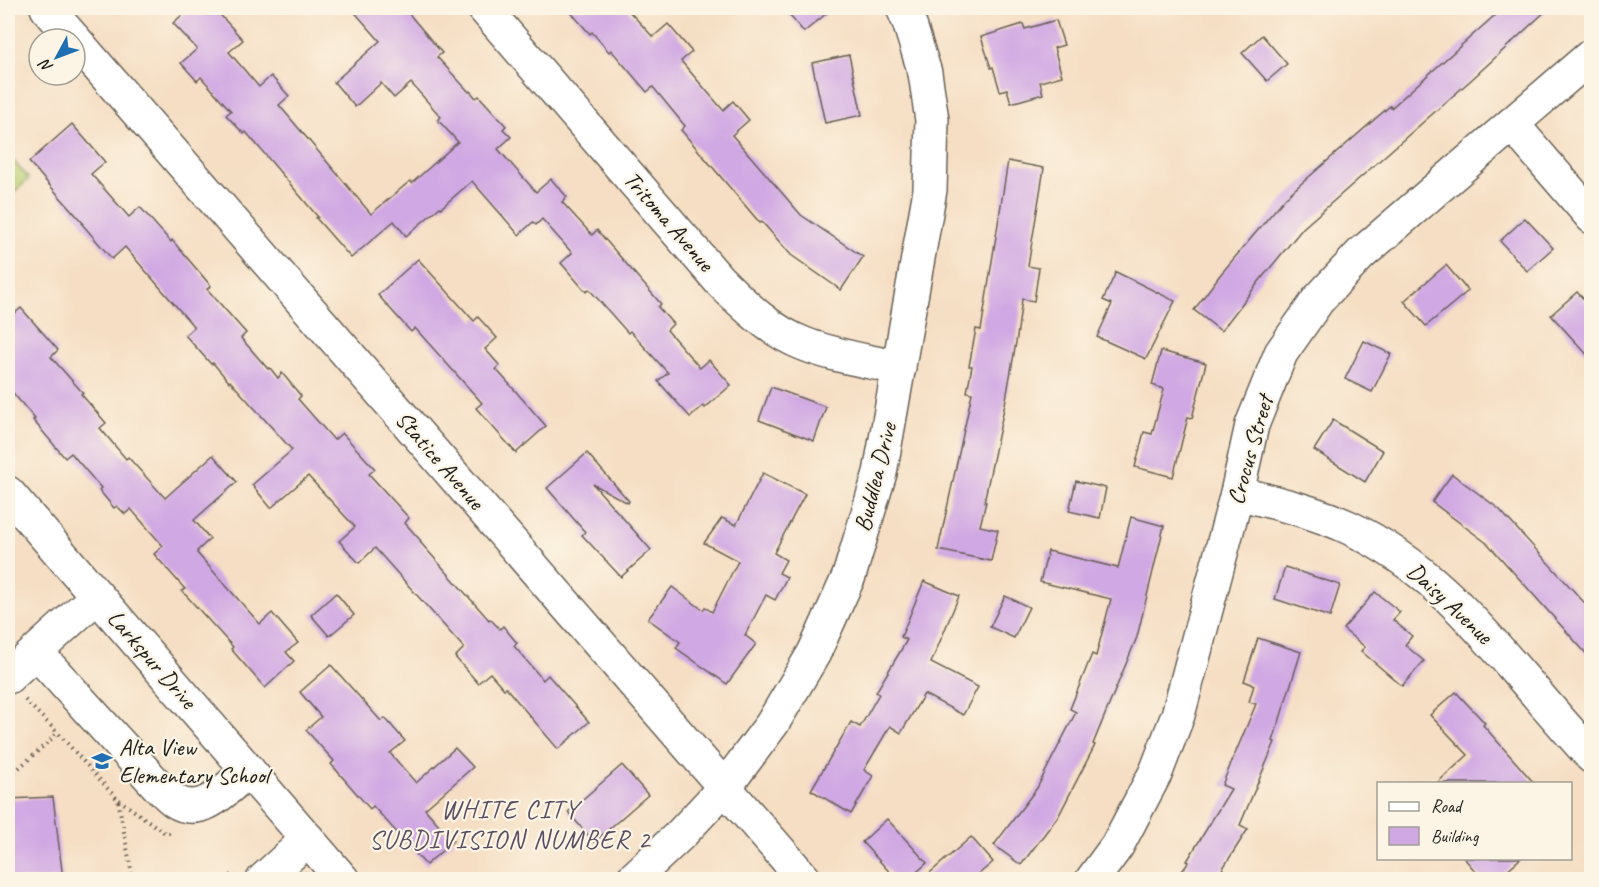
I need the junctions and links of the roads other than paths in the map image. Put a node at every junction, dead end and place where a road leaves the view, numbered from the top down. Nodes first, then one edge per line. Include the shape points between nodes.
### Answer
1 (47, 8) edge
2 (484, 8) edge
3 (903, 8) edge
4 (64, 27) edge
5 (87, 53) edge
6 (1592, 55) edge
7 (1512, 124) junction
8 (1592, 217) edge
9 (899, 368) junction
10 (8, 493) edge
11 (1237, 493) junction
12 (97, 596) junction
13 (36, 652) junction
14 (12, 689) edge
15 (1592, 757) edge
16 (248, 770) junction
17 (724, 787) junction
18 (308, 839) junction
19 (263, 879) edge
20 (343, 879) edge
21 (632, 879) edge
22 (805, 879) edge
23 (1092, 879) edge

1 - 4 street, Statice Avenue
2 - 9 street, Tritoma Avenue via 745,306 772,328 803,344
3 - 9 street, Buddlea Drive via 925,74 932,120 930,190
5 - 17 street, Statice Avenue
6 - 7 street, Crocus Street
7 - 8 street
7 - 11 street, Crocus Street via 1360,254 1318,300 1281,353 1252,425
9 - 17 street, Buddlea Drive via 880,472 849,576 808,663 772,724
10 - 12 street, Larkspur Drive
11 - 15 street, Daisy Avenue via 1350,528 1397,554 1475,622
11 - 23 street, Crocus Street via 1178,715 1156,772 1117,846
12 - 13 street
12 - 16 street, Larkspur Drive
13 - 14 street
13 - 16 street via 176,802 202,805 215,799
16 - 18 street, Larkspur Drive
17 - 21 street, Buddlea Drive
17 - 22 street, Statice Avenue
18 - 19 street
18 - 20 street, Larkspur Drive

